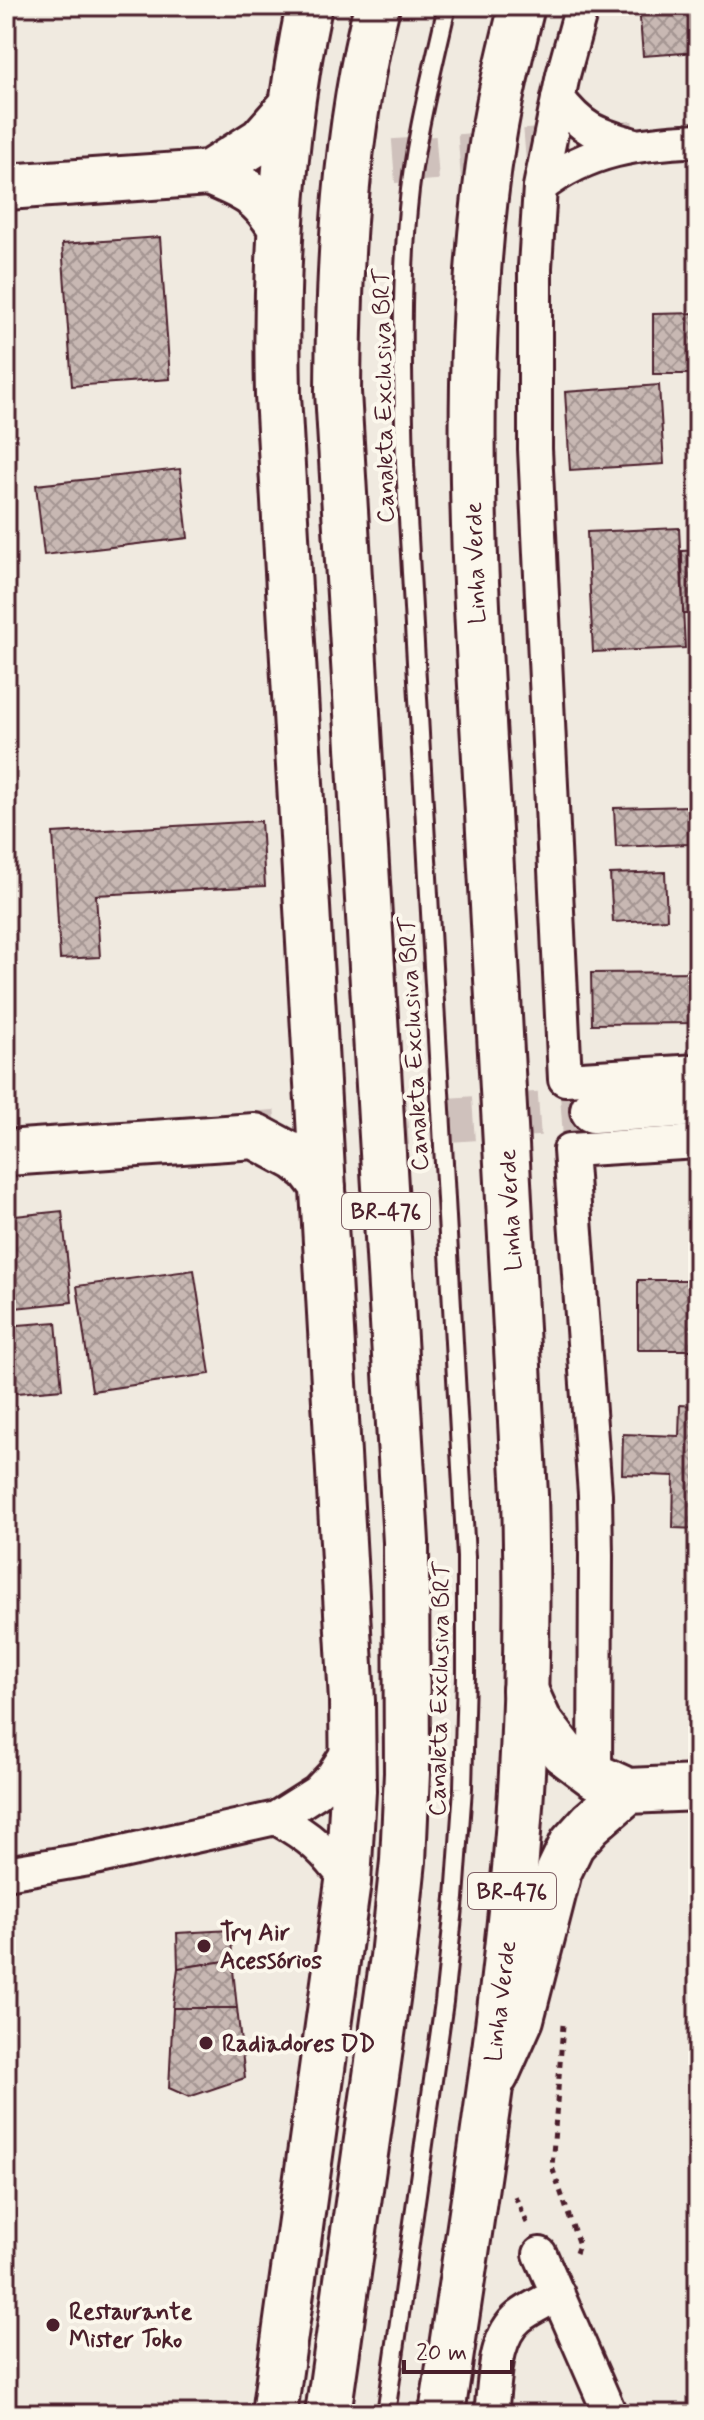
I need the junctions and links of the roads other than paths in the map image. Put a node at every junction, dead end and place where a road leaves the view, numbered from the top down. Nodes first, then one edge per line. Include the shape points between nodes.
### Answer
1 (309, 6) edge
2 (377, 6) edge
3 (447, 6) edge
4 (522, 6) edge
5 (582, 6) edge
6 (558, 98) junction
7 (291, 106) junction
8 (698, 140) edge
9 (634, 145) junction
10 (209, 173) junction
11 (6, 187) edge
12 (540, 187) junction
13 (280, 227) junction
14 (315, 1060) junction
15 (698, 1071) edge
16 (579, 1095) junction
17 (698, 1104) edge
18 (255, 1136) junction
19 (698, 1142) edge
20 (6, 1153) edge
21 (323, 1186) junction
22 (525, 1690) junction
23 (353, 1744) junction
24 (612, 1784) junction
25 (698, 1788) edge
26 (276, 1818) junction
27 (6, 1873) edge
28 (348, 1882) junction
29 (488, 2092) junction
30 (540, 2254) dead end
31 (558, 2294) junction
32 (274, 2414) edge
33 (328, 2414) edge
34 (386, 2414) edge
35 (442, 2414) edge
36 (491, 2414) edge
37 (610, 2414) edge

1 - 7 main road
2 - 33 main road, BR-476 via 346,193 338,392 406,1542 407,1773 393,1957
3 - 34 lane, Canaleta Exclusiva BRT via 408,207 402,355 466,1557 466,1676 462,1803 444,2002
4 - 22 main road, Linha Verde / BR-476 via 493,138 485,207 473,352 472,463 525,1495
5 - 6 street
6 - 9 street via 580,124
6 - 12 street
7 - 10 main road via 261,140
7 - 13 main road
8 - 9 street
9 - 12 street via 574,163
10 - 11 main road
10 - 13 main road via 257,196
12 - 16 street via 535,449
13 - 14 main road via 278,408
14 - 18 main road via 292,1104
14 - 21 main road
15 - 16 street
16 - 17 main road
18 - 20 main road
18 - 21 main road via 296,1158
19 - 24 street via 570,1150
21 - 23 main road
22 - 24 main road via 539,1721 563,1752
22 - 29 main road, Linha Verde / BR-476 via 518,1833
23 - 26 street via 317,1792
23 - 28 main road
24 - 25 main road
24 - 29 main road via 566,1858 521,2019
26 - 27 street
26 - 28 street via 305,1834
28 - 32 main road
29 - 35 main road, Linha Verde / BR-476
30 - 31 street
31 - 36 street via 507,2330
31 - 37 street

